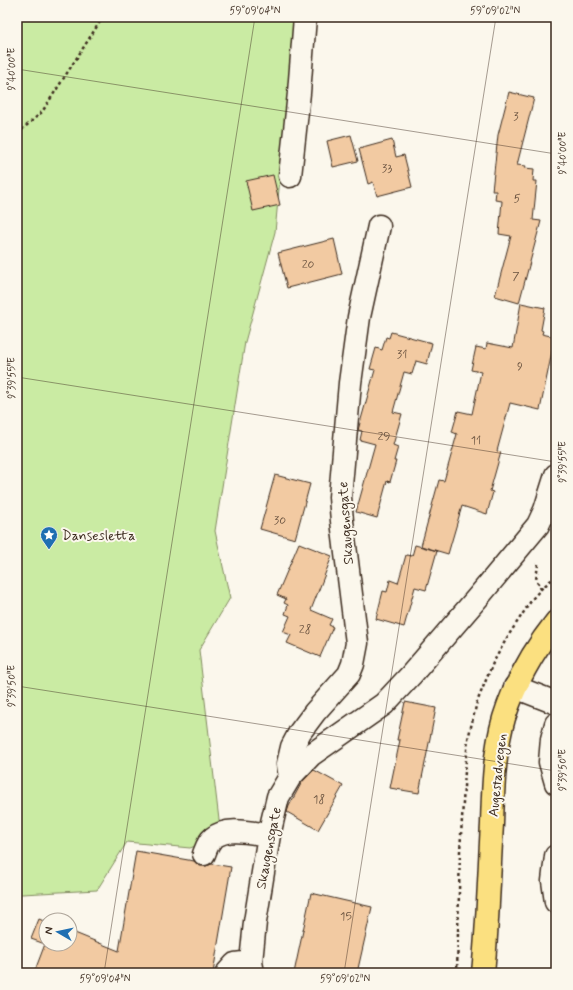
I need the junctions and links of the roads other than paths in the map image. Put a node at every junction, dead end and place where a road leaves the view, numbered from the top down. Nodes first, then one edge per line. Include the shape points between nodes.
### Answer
1 (305, 17) edge
2 (290, 176) dead end
3 (379, 226) dead end
4 (556, 475) edge
5 (556, 622) edge
6 (515, 687) junction
7 (556, 703) edge
8 (556, 724) edge
9 (290, 777) junction
10 (556, 783) edge
11 (269, 835) junction
12 (204, 854) dead end
13 (556, 856) edge
14 (556, 902) edge
15 (486, 942) junction
16 (252, 967) edge
17 (227, 973) edge
18 (483, 973) edge
19 (495, 973) edge

1 - 2 street
3 - 9 street, Skaugensgate via 359,317 350,383 340,497 357,643 349,674 315,712 292,747 288,764
4 - 9 street, Skaugensgate via 538,525 411,675 384,704 311,756
5 - 6 main road, Augestadvegen via 530,658
6 - 7 street
6 - 15 main road, Augestadvegen via 504,719 498,748 493,796
8 - 10 street via 550,762
9 - 11 street, Skaugensgate via 278,797
11 - 12 street via 221,833 212,839
11 - 16 street, Skaugensgate via 255,922
13 - 14 street
15 - 18 main road, Augestadvegen
15 - 19 main road, Augestadvegen
16 - 17 street via 235,964

